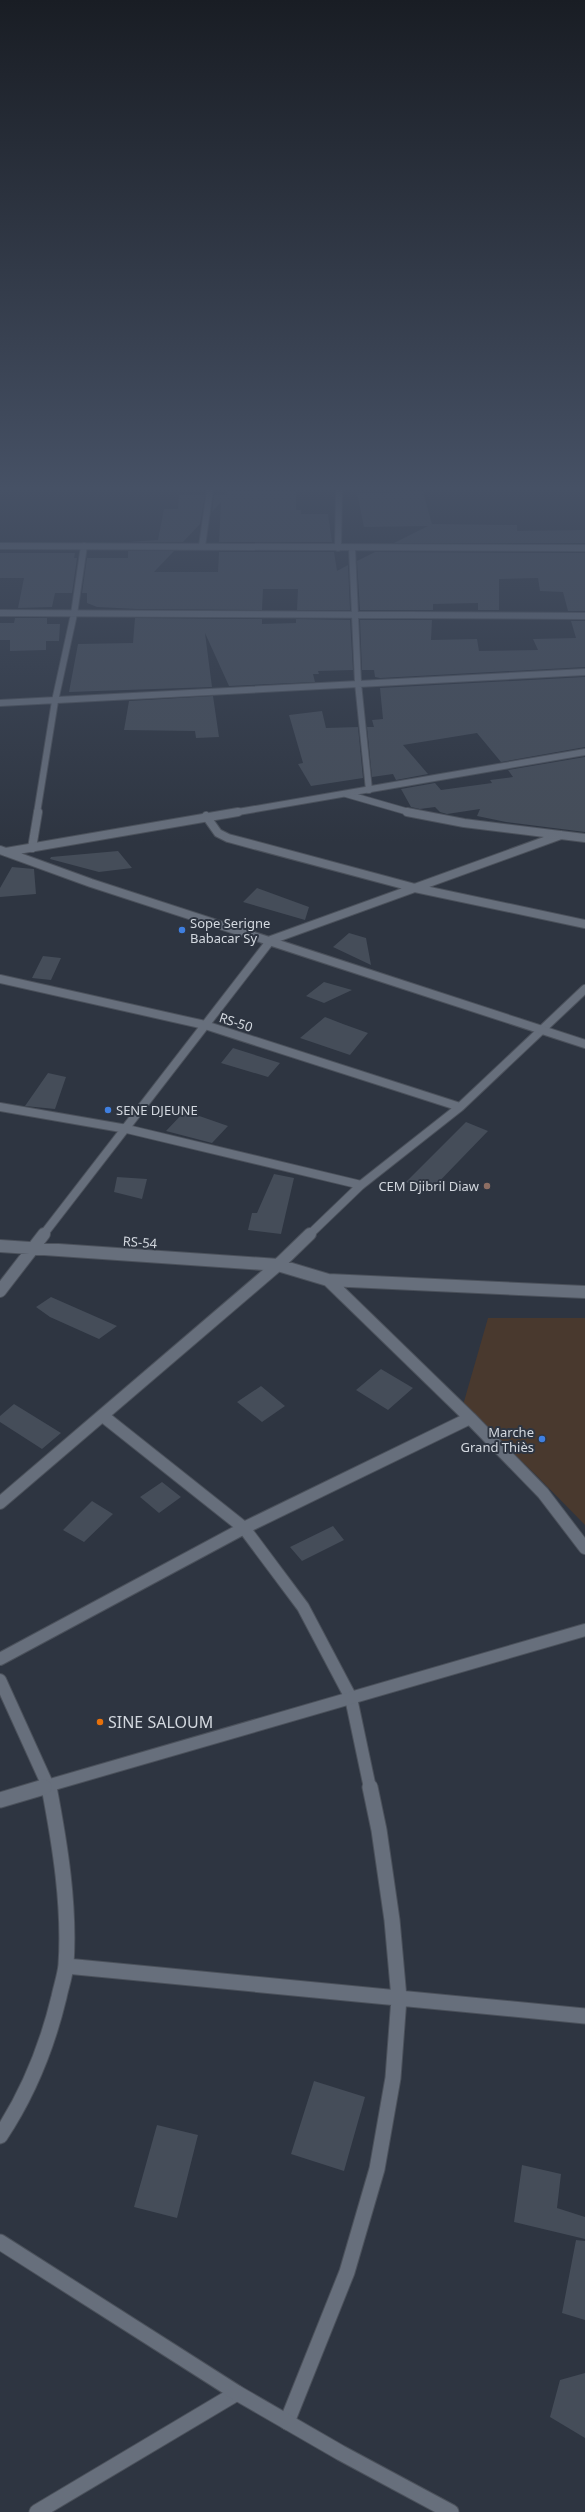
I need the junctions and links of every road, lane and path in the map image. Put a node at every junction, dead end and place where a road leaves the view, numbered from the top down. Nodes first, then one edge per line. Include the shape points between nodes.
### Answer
1 (75, 607) edge
2 (354, 607) edge
3 (0, 613) edge
4 (74, 614) junction
5 (354, 615) junction
6 (585, 616) edge
7 (585, 672) edge
8 (358, 683) junction
9 (55, 701) junction
10 (0, 703) edge
11 (585, 752) edge
12 (369, 790) junction
13 (346, 794) junction
14 (206, 816) junction
15 (561, 835) junction
16 (585, 838) edge
17 (32, 848) junction
18 (1, 852) edge
19 (415, 888) junction
20 (585, 924) edge
21 (270, 940) junction
22 (0, 980) edge
23 (585, 989) edge
24 (205, 1025) junction
25 (543, 1030) junction
26 (585, 1044) edge
27 (0, 1107) edge
28 (460, 1107) junction
29 (126, 1129) junction
30 (361, 1185) junction
31 (0, 1246) edge
32 (34, 1248) junction
33 (278, 1265) junction
34 (328, 1280) junction
35 (0, 1292) edge
36 (585, 1292) edge
37 (103, 1416) junction
38 (470, 1418) junction
39 (0, 1503) edge
40 (244, 1528) junction
41 (585, 1548) edge
42 (585, 1630) edge
43 (0, 1659) edge
44 (0, 1680) edge
45 (351, 1698) junction
46 (49, 1786) junction
47 (0, 1800) edge
48 (66, 1966) junction
49 (399, 1998) junction
50 (585, 2016) edge
51 (0, 2136) edge
52 (0, 2242) edge
53 (237, 2393) junction
54 (287, 2422) junction
55 (38, 2512) edge
56 (452, 2512) edge

1 - 4 street
2 - 5 street
3 - 4 street
4 - 5 street
4 - 9 street
5 - 6 street
5 - 8 street
7 - 8 street
8 - 9 street
8 - 12 street
9 - 10 street
9 - 17 street
11 - 12 street
12 - 13 street
13 - 14 street
13 - 15 street via 411,814 450,822
14 - 17 street
14 - 19 street via 218,833 228,838
15 - 16 street
15 - 19 street
17 - 18 street
18 - 21 street via 91,884
19 - 20 street
19 - 21 street
21 - 24 street
21 - 25 street
22 - 24 street, RS-50
23 - 25 street
24 - 28 street, RS-50
24 - 29 street
25 - 26 street
25 - 28 street
27 - 29 street
28 - 30 street
29 - 30 street
29 - 32 street
30 - 33 street
31 - 32 street, RS-54
32 - 33 street, RS-54
32 - 35 street
33 - 34 street, RS-54
33 - 37 street
34 - 36 street
34 - 38 street
37 - 39 street
37 - 40 street
38 - 40 street
38 - 41 street via 543,1493
40 - 43 street
40 - 45 street via 303,1607
42 - 45 street
44 - 46 street
45 - 46 street
45 - 49 street via 379,1830 392,1920
46 - 47 street
46 - 48 street via 60,1845 66,1917
48 - 49 street
48 - 51 street via 47,2042 17,2111
49 - 50 street
49 - 54 street via 393,2078 377,2170 348,2272
52 - 53 street
53 - 54 street
53 - 55 street
54 - 56 street

